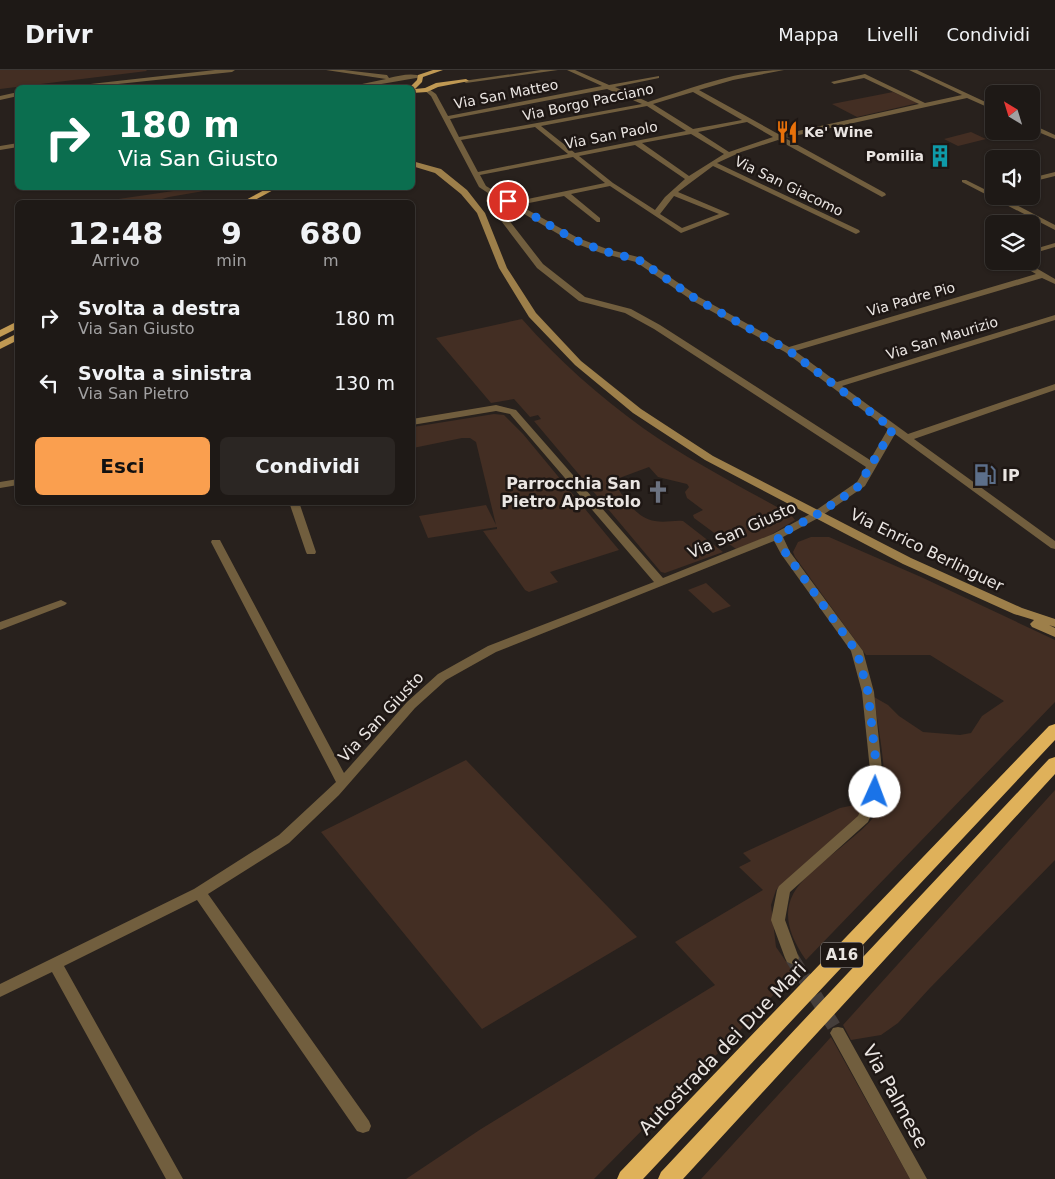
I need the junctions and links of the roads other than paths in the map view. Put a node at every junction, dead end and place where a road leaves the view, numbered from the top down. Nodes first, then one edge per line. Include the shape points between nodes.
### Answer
1 (232, 70) edge
2 (329, 70) edge
3 (440, 70) edge
4 (446, 70) edge
5 (555, 70) edge
6 (570, 70) edge
7 (781, 70) edge
8 (912, 70) edge
9 (758, 71) edge
10 (419, 77) junction
11 (657, 77) dead end
12 (396, 79) junction
13 (466, 81) junction
14 (834, 82) dead end
15 (87, 85) edge
16 (363, 85) edge
17 (610, 86) junction
18 (415, 87) edge
19 (692, 89) junction
20 (415, 90) edge
21 (427, 90) junction
22 (15, 95) edge
23 (967, 96) junction
24 (0, 98) edge
25 (648, 104) junction
26 (985, 104) edge
27 (925, 105) junction
28 (448, 118) junction
29 (750, 120) junction
30 (537, 126) junction
31 (1040, 130) edge
32 (691, 132) junction
33 (1055, 136) edge
34 (780, 137) junction
35 (457, 139) junction
36 (637, 143) junction
37 (15, 146) edge
38 (0, 148) edge
39 (728, 154) junction
40 (575, 155) junction
41 (415, 162) edge
42 (712, 163) junction
43 (477, 174) junction
44 (1055, 174) edge
45 (1040, 178) edge
46 (690, 180) junction
47 (964, 182) dead end
48 (611, 184) junction
49 (269, 190) edge
50 (277, 190) edge
51 (492, 192) junction
52 (674, 192) junction
53 (565, 193) junction
54 (882, 195) dead end
55 (250, 200) edge
56 (261, 200) edge
57 (512, 204) junction
58 (656, 215) junction
59 (597, 220) dead end
60 (1055, 228) edge
61 (856, 232) dead end
62 (1055, 245) edge
63 (1040, 249) edge
64 (1035, 270) edge
65 (1042, 274) junction
66 (1055, 282) edge
67 (1055, 317) edge
68 (15, 326) edge
69 (0, 334) edge
70 (15, 338) edge
71 (0, 346) edge
72 (788, 350) junction
73 (836, 385) junction
74 (1055, 387) edge
75 (415, 422) edge
76 (893, 429) junction
77 (906, 438) junction
78 (872, 466) junction
79 (15, 482) edge
80 (0, 485) edge
81 (295, 505) edge
82 (816, 515) junction
83 (777, 536) junction
84 (216, 542) dead end
85 (1055, 546) edge
86 (310, 552) dead end
87 (660, 582) junction
88 (61, 603) dead end
89 (1018, 611) junction
90 (1055, 623) edge
91 (0, 626) edge
92 (1055, 633) edge
93 (1055, 730) edge
94 (1055, 763) edge
95 (342, 782) junction
96 (199, 893) junction
97 (792, 958) tunnel mouth
98 (56, 965) junction
99 (0, 992) edge
100 (838, 1033) tunnel mouth
101 (363, 1126) dead end
102 (175, 1179) edge
103 (628, 1179) edge
104 (669, 1179) edge
105 (919, 1179) edge

1 - 15 street
2 - 12 street
3 - 10 main road
4 - 13 main road via 441,79
5 - 13 street
6 - 17 street
7 - 9 street, Via Borgo Pacciano
8 - 23 street
9 - 19 street, Via Borgo Pacciano
10 - 12 street
10 - 18 main road
11 - 17 street, Via San Matteo
12 - 16 street
13 - 21 main road via 436,85
14 - 27 street via 865,76
17 - 25 street
17 - 28 street, Via San Matteo
19 - 25 street, Via Borgo Pacciano
19 - 29 street
20 - 21 main road
21 - 28 street via 434,94
22 - 24 street
23 - 26 street
23 - 27 street
25 - 30 street, Via Borgo Pacciano
25 - 32 street
27 - 34 street
28 - 35 street
29 - 32 street, Via San Paolo
29 - 34 street
30 - 35 street, Via Borgo Pacciano
30 - 40 street
31 - 33 street
32 - 36 street, Via San Paolo
32 - 39 street
34 - 39 street
34 - 54 street
35 - 43 street
36 - 40 street, Via San Paolo
36 - 46 street
37 - 38 street
39 - 42 street
40 - 43 street, Via San Paolo
40 - 48 street
41 - 82 main road, Via Enrico Berlinguer via 431,168 458,186 481,213 503,268 532,315 578,363 637,411 708,458
42 - 46 street
42 - 61 street, Via San Giacomo
43 - 51 street via 483,188
44 - 45 street
46 - 52 street
47 - 60 street
48 - 53 street
48 - 58 street
49 - 55 main road
50 - 56 main road
51 - 57 street
51 - 78 street via 490,201 540,266 582,299 628,311 650,323
52 - 58 street
52 - 58 street via 726,214 682,231
53 - 57 street
53 - 59 street
57 - 72 street via 575,240 639,260 696,299
62 - 63 street
64 - 65 street
65 - 66 street
65 - 72 street, Via Padre Pio
67 - 73 street, Via San Maurizio
68 - 69 main road
70 - 71 main road
72 - 73 street
73 - 76 street
74 - 77 street
75 - 87 street via 496,408 513,412
76 - 77 street
76 - 78 street, Via San Giusto
77 - 85 street
78 - 82 street, Via San Giusto via 857,488
79 - 80 street
81 - 86 street
82 - 83 street, Via San Giusto
82 - 89 main road, Via Enrico Berlinguer
83 - 87 street, Via San Giusto
83 - 97 street via 857,652 868,692 877,780 863,819 784,890 778,920
84 - 95 street
87 - 95 street, Via San Giusto via 492,649 442,677 411,705
88 - 91 street
89 - 90 main road, Via Enrico Berlinguer
89 - 92 main road, Via Enrico Berlinguer
93 - 103 highway, Autostrada dei Due Mari / A16
94 - 104 highway, A16
95 - 96 street, Via San Giusto via 284,839
96 - 98 street, Via San Giusto
96 - 101 street
98 - 99 street, Via San Giusto
98 - 102 street
100 - 105 street, Via Palmese

